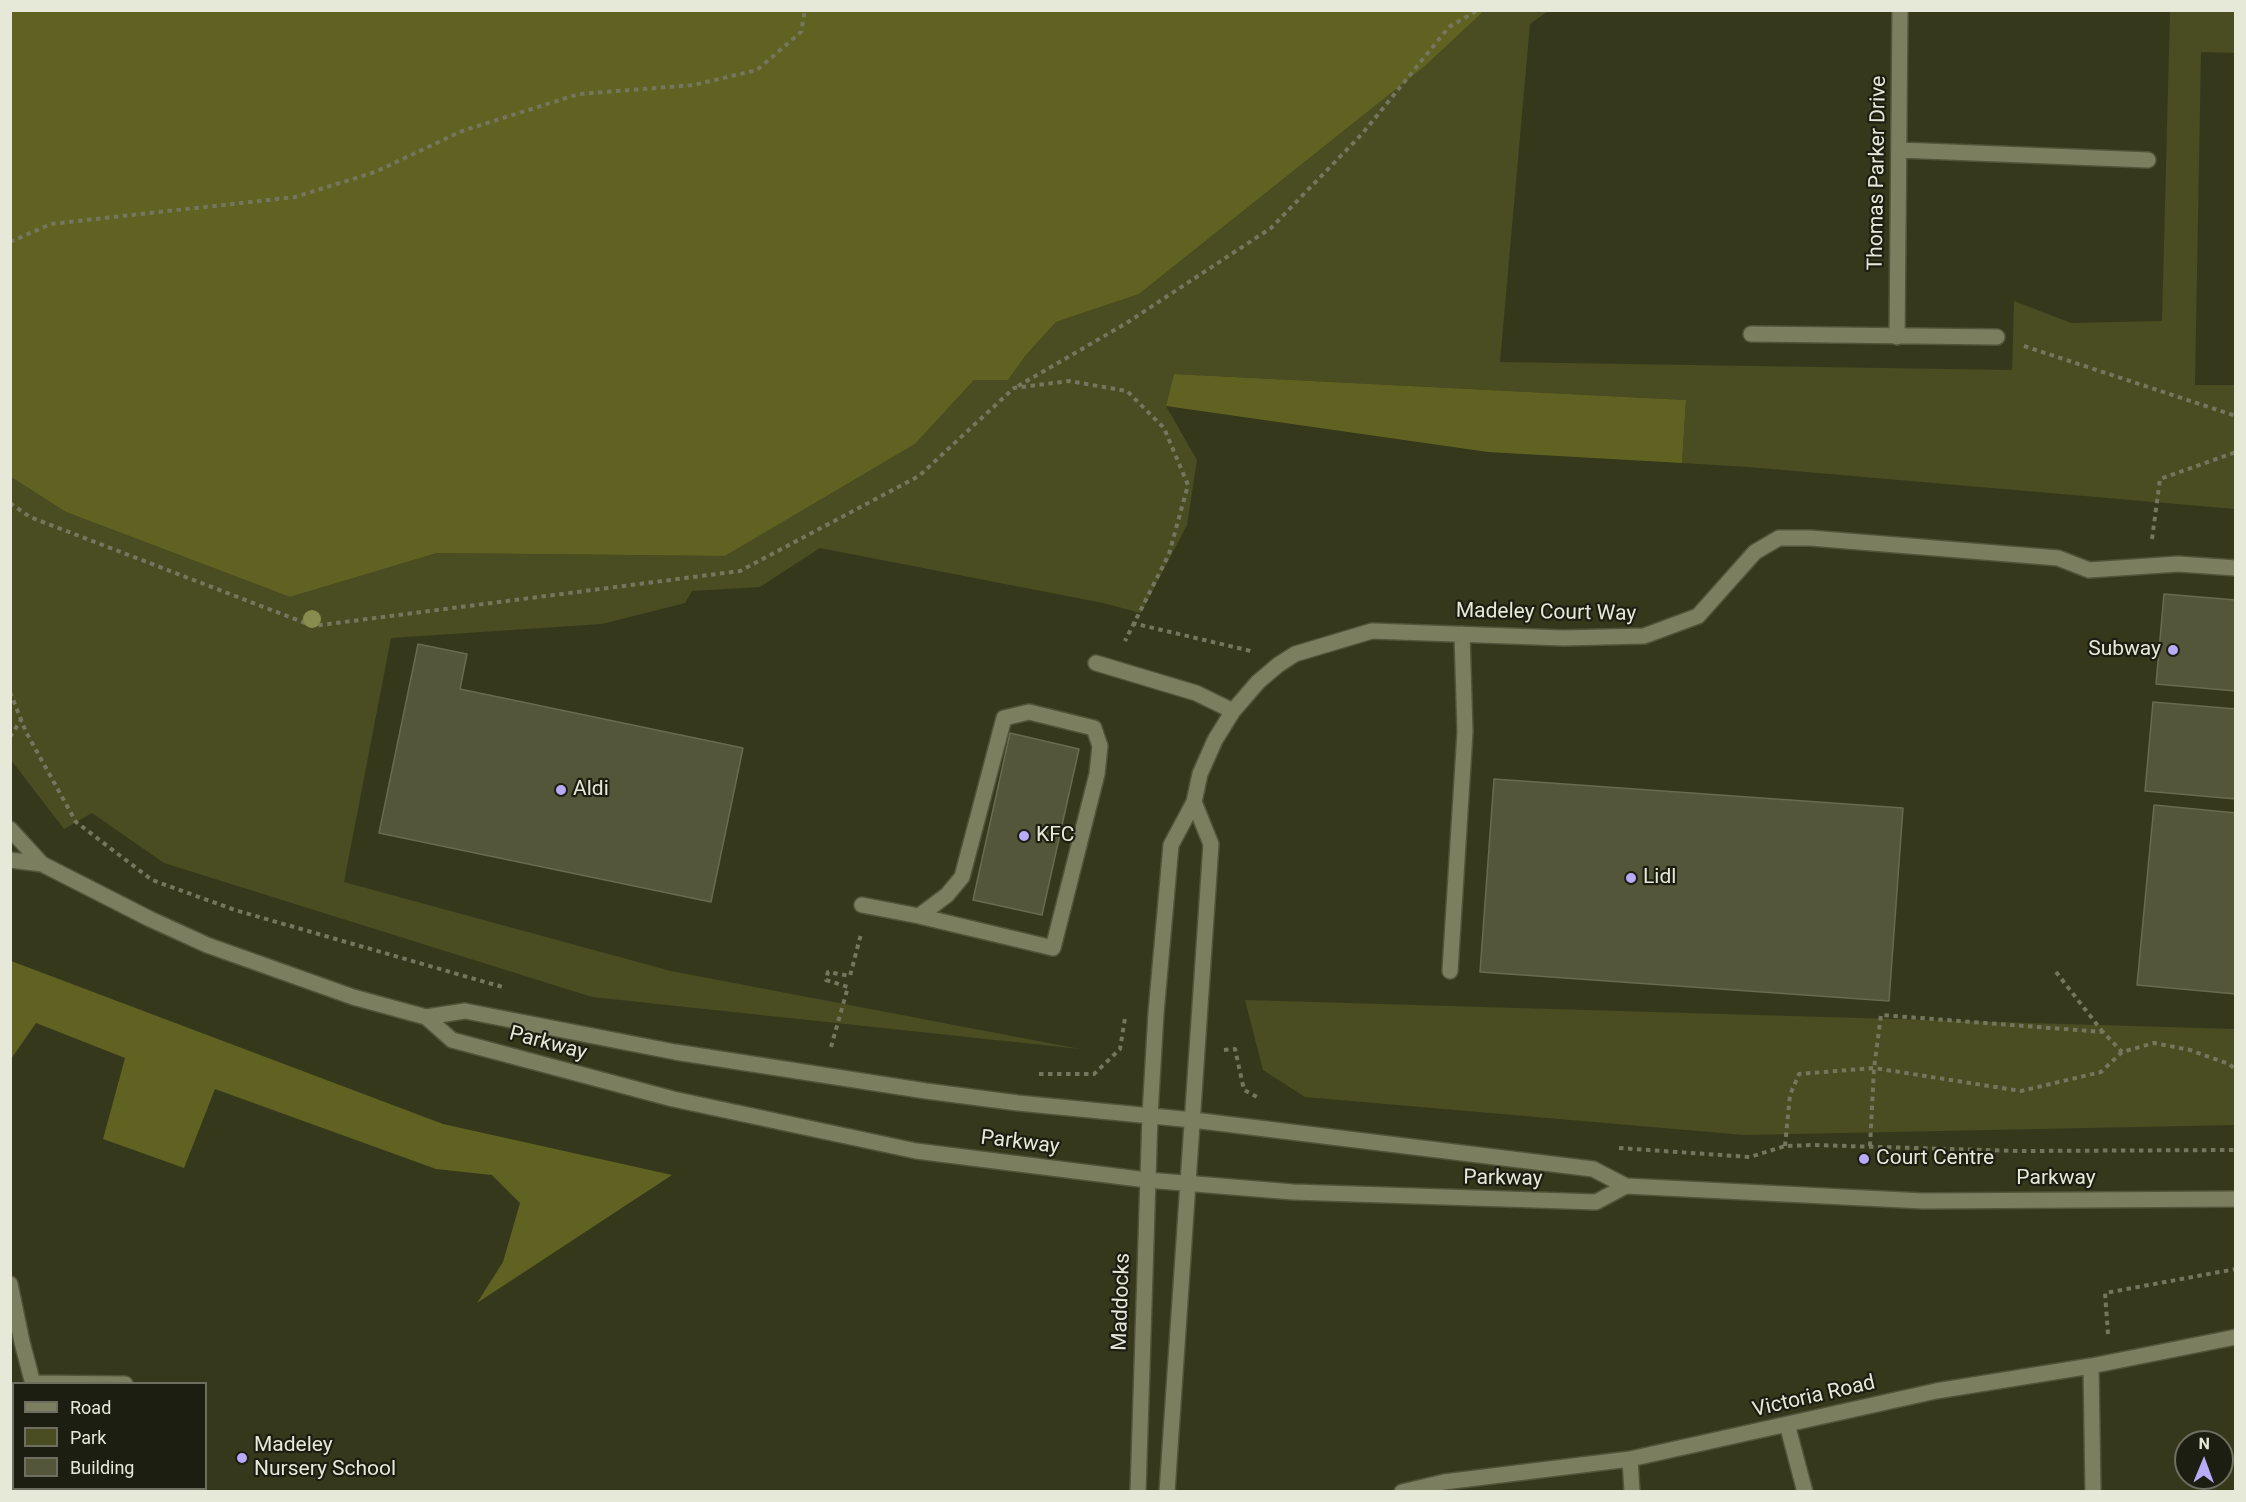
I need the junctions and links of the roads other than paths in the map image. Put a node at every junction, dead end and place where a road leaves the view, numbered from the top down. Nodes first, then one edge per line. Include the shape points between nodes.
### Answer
1 (1900, 10) edge
2 (1899, 150) junction
3 (2148, 160) dead end
4 (1751, 334) dead end
5 (1897, 337) junction
6 (1997, 337) road end
7 (2235, 568) edge
8 (1462, 634) junction
9 (1096, 663) dead end
10 (1233, 711) junction
11 (1194, 802) junction
12 (10, 829) edge
13 (10, 860) edge
14 (42, 864) junction
15 (865, 905) road end
16 (919, 916) junction
17 (1450, 971) dead end
18 (426, 1017) junction
19 (1150, 1115) junction
20 (1193, 1119) junction
21 (1147, 1180) junction
22 (1188, 1183) junction
23 (1626, 1185) junction
24 (2235, 1199) edge
25 (10, 1284) edge
26 (2235, 1336) edge
27 (2091, 1366) junction
28 (33, 1382) edge
29 (1787, 1424) junction
30 (1630, 1459) junction
31 (1138, 1491) edge
32 (1167, 1491) edge
33 (1402, 1491) edge
34 (1632, 1491) edge
35 (1805, 1491) edge
36 (2093, 1491) edge

1 - 2 street, Thomas Parker Drive
2 - 3 street
2 - 5 street, Thomas Parker Drive
4 - 5 street
5 - 6 street
7 - 8 street, Madeley Court Way via 2206,565 2089,570 2058,558 1779,537 1755,552 1698,616 1644,636
8 - 10 street, Madeley Court Way via 1372,631 1295,654 1258,682
8 - 17 street via 1465,732
9 - 10 street via 1196,693
10 - 11 street, Madeley Court Way via 1215,740
11 - 19 street, Madeley Court Way via 1172,845
11 - 20 street via 1211,844
12 - 14 street, Parkway
13 - 14 street, Parkway
14 - 18 street, Parkway via 207,945 353,997
15 - 16 street
16 - 16 street via 1053,948 1097,774 1100,746 1094,728 1029,712 1004,718 962,877
18 - 19 street, Parkway via 465,1011 731,1062 1018,1103
18 - 21 street, Parkway via 452,1040 751,1117 916,1151
19 - 20 street, Parkway
19 - 21 street, Maddocks
20 - 22 street
20 - 23 street, Parkway via 1593,1169
21 - 22 street, Parkway
21 - 31 street, Maddocks
22 - 23 street, Parkway via 1293,1192 1596,1202
22 - 32 street
23 - 24 street, Parkway via 1923,1201
25 - 28 street
26 - 27 street, Victoria Road
27 - 29 street, Victoria Road via 1936,1391
27 - 36 street
29 - 30 street, Victoria Road
29 - 35 street
30 - 33 street, Victoria Road via 1444,1482
30 - 34 street

